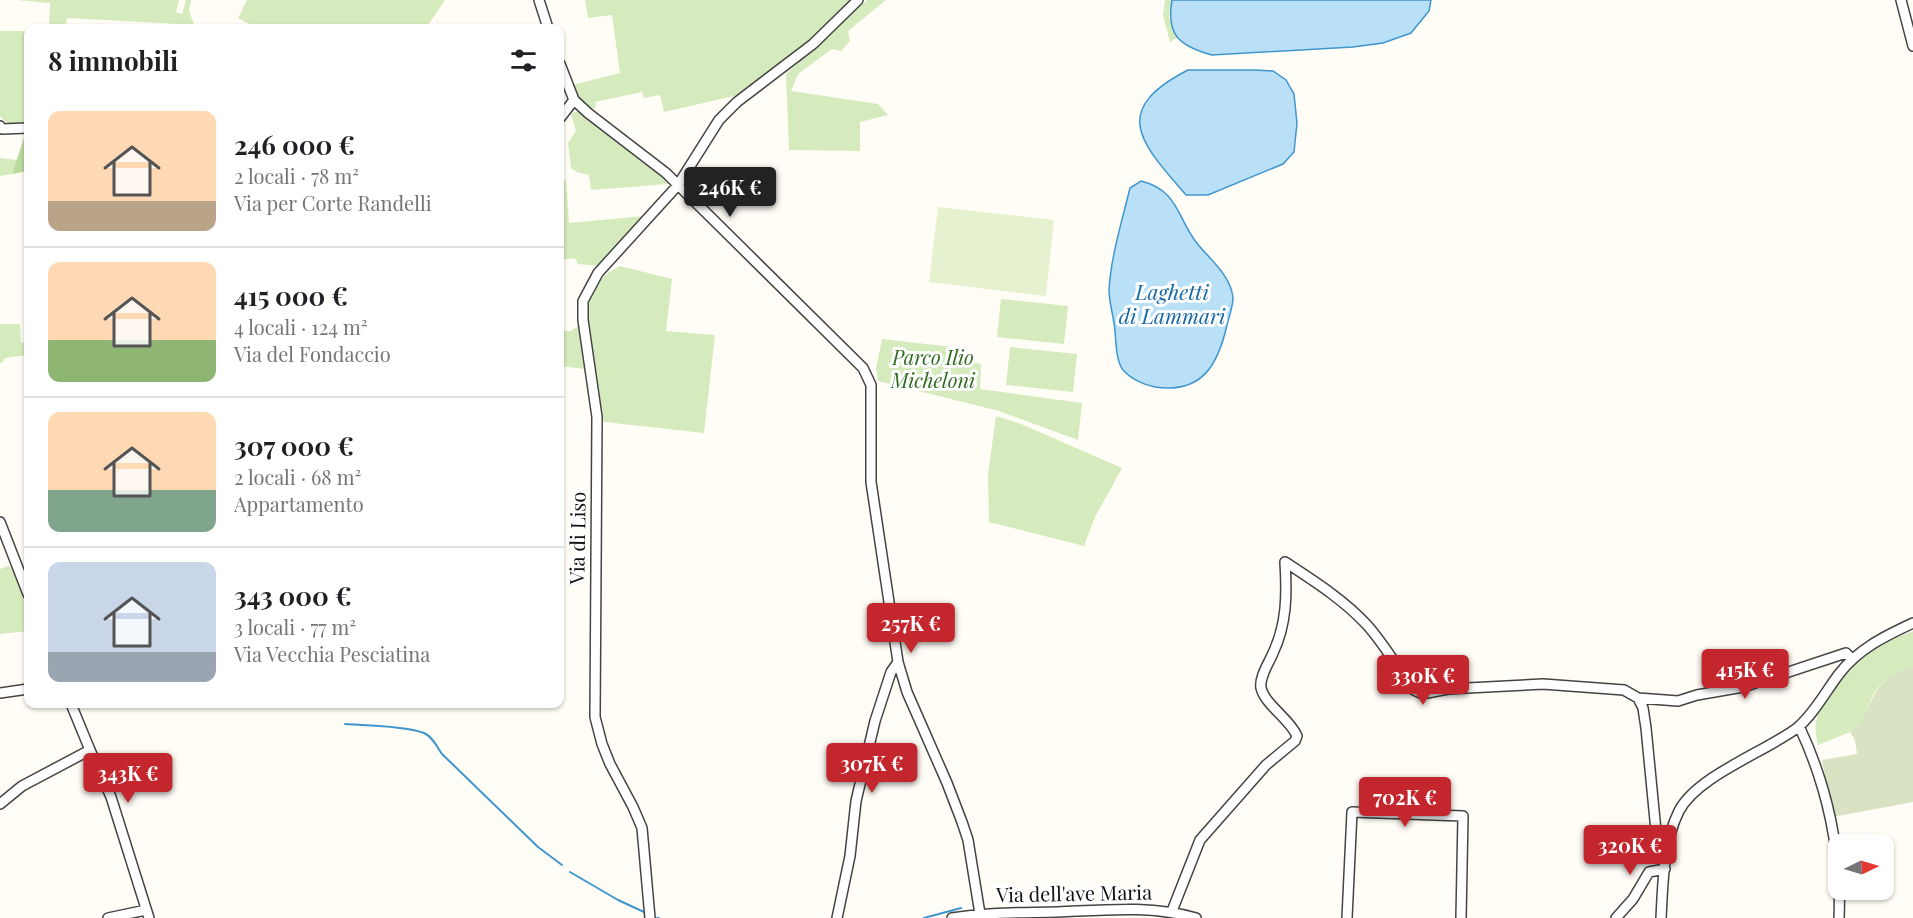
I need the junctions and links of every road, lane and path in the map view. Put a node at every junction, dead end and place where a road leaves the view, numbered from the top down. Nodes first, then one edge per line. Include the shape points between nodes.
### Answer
1 (539, 0) edge
2 (858, 0) edge
3 (1901, 0) edge
4 (547, 24) edge
5 (1913, 46) edge
6 (564, 74) edge
7 (574, 100) junction
8 (564, 113) edge
9 (1, 128) edge
10 (24, 128) edge
11 (678, 185) junction
12 (0, 522) edge
13 (24, 584) edge
14 (1913, 623) edge
15 (1849, 656) junction
16 (898, 662) junction
17 (24, 690) edge
18 (0, 693) edge
19 (1638, 698) junction
20 (73, 708) edge
21 (1799, 726) junction
22 (90, 750) junction
23 (0, 804) edge
24 (1667, 855) junction
25 (1665, 869) junction
26 (1172, 911) junction
27 (147, 914) edge
28 (980, 914) junction
29 (108, 918) edge
30 (650, 918) edge
31 (837, 918) edge
32 (952, 918) edge
33 (1196, 918) edge
34 (1347, 918) edge
35 (1461, 918) edge
36 (1616, 918) edge
37 (1660, 918) edge
38 (1839, 918) edge

1 - 4 street
2 - 11 street, Via di Liso via 813,44 719,120
3 - 5 street
6 - 7 street
7 - 8 street
7 - 11 street
9 - 10 street
11 - 16 street via 863,368 871,385 872,482
11 - 30 street, Via di Liso via 597,273 583,301 597,417 595,717 610,764 642,828
12 - 13 street
14 - 15 street
15 - 19 street via 1743,687 1678,701
15 - 21 street
16 - 28 street via 962,822
16 - 31 street via 875,721 858,793
17 - 18 street
19 - 24 street via 1646,728 1657,841 1659,850
19 - 26 street via 1624,690 1524,684 1420,693 1356,614 1285,562 1287,596 1279,640 1261,679 1261,688 1294,728 1296,741 1266,765 1200,840
20 - 22 street
21 - 24 street via 1690,796 1679,810
21 - 38 street via 1810,750 1836,848
22 - 23 street via 22,786
22 - 27 street via 111,797
24 - 25 street
25 - 36 street via 1649,872
25 - 37 street
26 - 28 street, Via dell'ave Maria
26 - 33 street, Via dell'ave Maria
27 - 29 street
28 - 32 street, Via dell'ave Maria
34 - 35 street via 1352,812 1463,816

